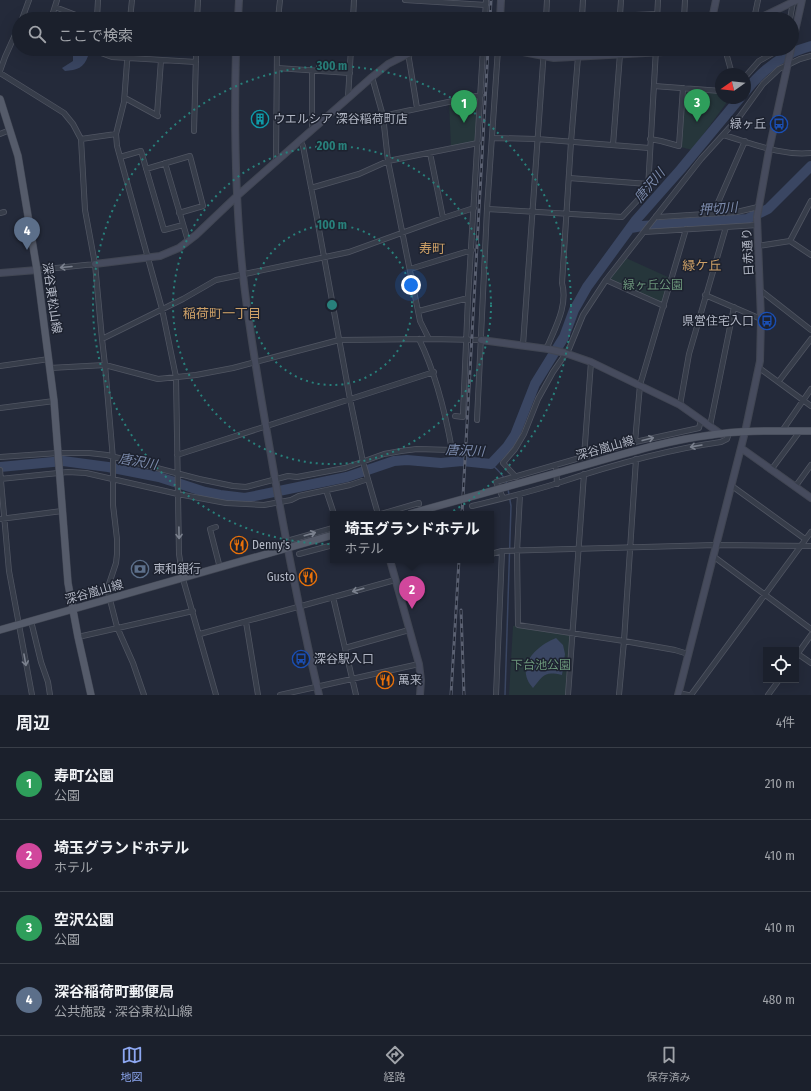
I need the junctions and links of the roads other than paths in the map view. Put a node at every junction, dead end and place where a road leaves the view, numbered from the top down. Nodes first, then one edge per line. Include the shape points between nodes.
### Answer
1 (29, 0) edge
2 (57, 0) edge
3 (98, 0) edge
4 (132, 0) edge
5 (198, 0) edge
6 (239, 0) edge
7 (280, 0) edge
8 (354, 0) edge
9 (405, 0) edge
10 (501, 0) edge
11 (547, 0) edge
12 (583, 0) edge
13 (620, 0) edge
14 (658, 0) edge
15 (685, 0) edge
16 (716, 0) edge
17 (758, 0) edge
18 (802, 0) edge
19 (795, 1) edge
20 (448, 2) edge
21 (486, 3) edge
22 (55, 7) junction
23 (25, 12) edge
24 (53, 12) edge
25 (68, 12) edge
26 (97, 12) edge
27 (131, 12) edge
28 (197, 12) edge
29 (238, 12) edge
30 (279, 12) edge
31 (353, 12) edge
32 (500, 12) edge
33 (547, 12) edge
34 (582, 12) edge
35 (620, 12) edge
36 (657, 12) edge
37 (684, 12) edge
38 (713, 12) edge
39 (755, 12) edge
40 (772, 12) edge
41 (792, 12) edge
42 (799, 14) edge
43 (12, 42) edge
44 (109, 56) edge
45 (196, 56) dead end
46 (236, 56) edge
47 (278, 56) edge
48 (351, 56) edge
49 (403, 56) edge
50 (408, 56) edge
51 (483, 56) edge
52 (498, 56) edge
53 (544, 56) joint
54 (592, 56) edge
55 (620, 56) edge
56 (656, 56) edge
57 (727, 56) edge
58 (768, 56) edge
59 (790, 56) edge
60 (811, 56) edge
61 (578, 57) junction
62 (127, 58) junction
63 (161, 60) junction
64 (196, 62) junction
65 (788, 63) junction
66 (277, 68) junction
67 (730, 68) edge
68 (751, 70) edge
69 (312, 71) junction
70 (0, 72) edge
71 (350, 73) junction
72 (372, 77) junction
73 (654, 86) junction
74 (683, 88) junction
75 (715, 91) edge
76 (481, 95) junction
77 (348, 97) junction
78 (125, 98) junction
79 (0, 99) edge
80 (417, 108) junction
81 (383, 116) junction
82 (10, 130) junction
83 (312, 130) junction
84 (194, 131) dead end
85 (0, 134) edge
86 (116, 134) junction
87 (723, 135) junction
88 (493, 138) junction
89 (82, 139) junction
90 (650, 139) junction
91 (300, 140) junction
92 (538, 140) junction
93 (745, 141) junction
94 (570, 142) junction
95 (478, 143) junction
96 (613, 145) junction
97 (649, 148) junction
98 (769, 150) junction
99 (430, 152) junction
100 (811, 154) edge
101 (120, 157) junction
102 (276, 161) junction
103 (388, 161) junction
104 (165, 163) junction
105 (146, 169) junction
106 (569, 178) junction
107 (648, 184) junction
108 (311, 188) junction
109 (237, 196) junction
110 (811, 201) edge
111 (474, 208) junction
112 (488, 209) junction
113 (532, 212) junction
114 (758, 212) junction
115 (179, 213) junction
116 (567, 213) junction
117 (713, 214) junction
118 (656, 216) junction
119 (443, 218) junction
120 (183, 225) junction
121 (757, 225) junction
122 (726, 227) junction
123 (686, 229) junction
124 (645, 230) junction
125 (402, 233) junction
126 (790, 240) junction
127 (188, 242) junction
128 (758, 246) junction
129 (472, 250) junction
130 (811, 255) edge
131 (147, 258) junction
132 (324, 258) junction
133 (95, 264) junction
134 (410, 269) junction
135 (37, 270) junction
136 (0, 273) edge
137 (243, 275) junction
138 (606, 280) junction
139 (760, 290) junction
140 (705, 295) junction
141 (468, 298) junction
142 (664, 306) junction
143 (734, 307) junction
144 (162, 309) junction
145 (418, 311) junction
146 (761, 319) junction
147 (811, 330) edge
148 (429, 338) junction
149 (102, 339) junction
150 (419, 339) junction
151 (467, 339) junction
152 (811, 339) edge
153 (339, 340) junction
154 (481, 340) junction
155 (523, 345) junction
156 (546, 349) junction
157 (563, 353) junction
158 (49, 359) junction
159 (591, 362) junction
160 (255, 363) junction
161 (105, 365) junction
162 (0, 366) edge
163 (758, 367) junction
164 (50, 368) junction
165 (434, 372) junction
166 (176, 377) junction
167 (779, 381) junction
168 (640, 385) junction
169 (811, 390) edge
170 (350, 399) junction
171 (803, 400) junction
172 (54, 401) junction
173 (680, 405) junction
174 (811, 406) edge
175 (0, 408) edge
176 (455, 416) dead end
177 (477, 420) dead end
178 (701, 420) junction
179 (266, 426) junction
180 (710, 426) junction
181 (782, 431) junction
182 (800, 431) junction
183 (811, 431) edge
184 (745, 432) junction
185 (729, 433) junction
186 (721, 434) junction
187 (635, 442) junction
188 (741, 448) junction
189 (58, 454) junction
190 (177, 455) junction
191 (0, 457) edge
192 (584, 457) junction
193 (113, 458) junction
194 (636, 459) junction
195 (363, 463) junction
196 (556, 465) junction
197 (811, 465) edge
198 (0, 470) edge
199 (771, 470) junction
200 (60, 472) junction
201 (177, 474) junction
202 (584, 474) junction
203 (516, 477) junction
204 (0, 478) edge
205 (113, 478) junction
206 (368, 478) junction
207 (275, 481) junction
208 (557, 484) junction
209 (732, 486) junction
210 (795, 487) junction
211 (326, 490) junction
212 (178, 493) junction
213 (520, 494) junction
214 (503, 498) junction
215 (811, 498) edge
216 (279, 502) junction
217 (419, 504) dead end
218 (472, 506) dead end
219 (62, 511) junction
220 (333, 511) edge
221 (378, 511) edge
222 (390, 511) edge
223 (420, 511) edge
224 (2, 518) edge
225 (216, 527) dead end
226 (330, 529) edge
227 (811, 532) edge
228 (330, 536) edge
229 (805, 540) junction
230 (287, 545) junction
231 (716, 545) junction
232 (330, 546) edge
233 (801, 546) junction
234 (811, 546) edge
235 (629, 547) junction
236 (578, 550) junction
237 (503, 551) junction
238 (517, 551) junction
239 (494, 553) edge
240 (299, 554) dead end
241 (713, 556) junction
242 (391, 563) edge
243 (220, 568) junction
244 (183, 578) junction
245 (395, 580) junction
246 (765, 594) junction
247 (333, 597) junction
248 (109, 599) junction
249 (299, 607) junction
250 (72, 610) junction
251 (193, 611) junction
252 (31, 622) junction
253 (246, 622) junction
254 (19, 625) junction
255 (117, 627) junction
256 (811, 629) edge
257 (0, 630) edge
258 (409, 630) junction
259 (200, 634) junction
260 (573, 634) junction
261 (811, 635) edge
262 (78, 637) junction
263 (624, 641) junction
264 (345, 648) junction
265 (799, 652) edge
266 (688, 654) junction
267 (799, 656) edge
268 (811, 663) edge
269 (419, 664) junction
270 (352, 679) junction
271 (776, 683) edge
272 (317, 687) junction
273 (678, 694) edge
274 (32, 695) edge
275 (50, 695) edge
276 (91, 695) edge
277 (144, 695) edge
278 (216, 695) edge
279 (258, 695) edge
280 (280, 695) edge
281 (319, 695) edge
282 (356, 695) edge
283 (420, 695) edge
284 (496, 695) edge
285 (568, 695) edge
286 (619, 695) edge
287 (689, 695) edge
288 (768, 695) edge

1 - 23 street
2 - 22 street
3 - 26 street
4 - 27 street
5 - 28 street
6 - 29 street
7 - 30 street
8 - 31 street
9 - 20 street
10 - 32 street
11 - 33 street
12 - 34 street
13 - 35 street
14 - 36 street
15 - 37 street
16 - 38 street
17 - 39 street
18 - 42 street
19 - 40 street
19 - 41 street
20 - 21 street
22 - 24 street
22 - 25 street
43 - 70 street
44 - 62 street
45 - 64 street
46 - 109 street
47 - 66 street
48 - 71 street
49 - 72 street
50 - 80 street
51 - 76 street
52 - 88 street
53 - 61 street
53 - 92 street
54 - 61 street
55 - 96 street
56 - 73 street
57 - 67 street
58 - 68 street
59 - 65 street, 日赤通り
60 - 65 street
61 - 94 street
62 - 63 street
62 - 78 street
63 - 64 street
63 - 78 street via 158,116
64 - 84 street
65 - 87 street via 763,84
65 - 98 street, 日赤通り
66 - 69 street
66 - 102 street
69 - 71 street
69 - 83 street
70 - 89 street via 64,113
71 - 77 street
72 - 77 street
72 - 81 street
73 - 74 street
73 - 90 street
74 - 75 street
74 - 90 street via 679,146
76 - 80 street
76 - 95 street
77 - 83 street
78 - 86 street
79 - 82 main road, 深谷東松山線
80 - 81 street
81 - 103 street
82 - 85 street
82 - 135 main road, 深谷東松山線 via 18,156
83 - 91 street
86 - 89 street
86 - 101 street
87 - 93 street
87 - 118 street
88 - 92 street
88 - 112 street
89 - 133 street via 85,210
90 - 97 street
91 - 102 street
91 - 108 street
92 - 94 street
92 - 113 street
93 - 98 street
93 - 117 street
94 - 96 street
94 - 106 street
95 - 99 street
95 - 111 street
96 - 97 street
97 - 107 street
98 - 100 street
98 - 114 street, 日赤通り
99 - 103 street
99 - 119 street
101 - 105 street via 142,151
101 - 131 street
102 - 109 street
103 - 108 street via 359,174
103 - 125 street
104 - 105 street
104 - 115 street
104 - 115 street via 190,156 203,206
105 - 120 street via 164,230
106 - 107 street
106 - 116 street
107 - 116 street via 648,189 622,217
108 - 132 street
109 - 127 street
109 - 137 street
110 - 126 street
111 - 119 street
111 - 129 street
112 - 113 street
112 - 154 street
113 - 116 street
113 - 155 street
114 - 117 street
114 - 121 street, 日赤通り
115 - 120 street
116 - 156 street via 562,283 564,300 560,317
117 - 118 street
118 - 124 street
119 - 125 street
120 - 127 street
121 - 122 street
121 - 128 street, 日赤通り
122 - 123 street
122 - 140 street
123 - 124 street
123 - 142 street
124 - 138 street
125 - 132 street via 359,249
125 - 134 street
126 - 128 street
126 - 130 street
127 - 131 street via 170,253
128 - 139 street, 日赤通り
129 - 134 street
129 - 141 street
131 - 133 street
131 - 144 street
132 - 137 street
132 - 153 street
133 -> 135 street
133 - 149 street
134 - 145 street
135 - 136 street
135 - 158 main road, 深谷東松山線
137 - 144 street via 216,280
137 - 160 street
138 - 142 street
138 - 157 street via 583,315 569,349
139 - 146 street, 日赤通り
139 - 147 street
140 - 143 street
140 - 173 street via 688,355
141 - 145 street
141 - 151 street
142 - 168 street
143 - 146 street
143 - 180 street
144 - 149 street
144 - 166 street
145 - 148 street
146 - 163 street, 日赤通り
148 - 150 street
148 - 151 street
149 - 161 street
150 - 153 street
150 - 165 street
151 - 154 street
151 - 176 street via 463,417
152 - 167 street
153 - 160 street
153 - 170 street
154 - 155 street
154 - 177 street
155 - 156 street
156 - 157 street
157 - 159 street
157 - 203 street via 538,399 524,434 503,463
158 - 162 street
158 - 164 main road, 深谷東松山線
159 - 168 street
159 - 192 street
160 - 166 street
160 - 179 street
161 - 164 street
161 - 166 street via 158,379
161 - 193 street
163 - 167 street
163 - 184 street, 日赤通り
164 - 172 main road, 深谷東松山線
165 - 170 street
165 - 195 street via 452,450 401,451 384,454
166 - 190 street
167 - 171 street
168 - 173 street
168 - 187 street
169 - 171 street
170 - 179 street
170 - 195 street
171 - 174 street
171 - 181 street
172 - 175 street
172 - 189 main road, 深谷東松山線
173 - 178 street
178 - 180 street
187 -> 178 street via 699,428
179 - 190 street
179 - 207 street
180 - 186 street
181 - 182 main road, 深谷嵐山線
181 - 184 main road, 深谷嵐山線
182 - 183 main road, 深谷嵐山線
182 - 199 street
184 - 185 main road, 深谷嵐山線
184 - 188 street, 日赤通り
185 - 186 main road, 深谷嵐山線
185 -> 194 street via 727,439 721,442
186 - 223 main road, 深谷嵐山線, bridge via 678,440
187 - 192 street
188 - 199 street
188 - 209 street, 日赤通り
189 - 191 street
189 - 193 street via 89,453
189 - 200 main road, 深谷東松山線
190 - 201 street
192 - 196 street
193 - 201 street
193 - 205 street
194 - 202 street
194 - 235 street
195 - 206 street
195 - 207 street via 297,477 288,476
196 - 203 street
196 - 208 street
197 - 210 street
198 - 204 street
199 - 210 street
200 - 204 street
200 - 205 street
200 - 219 main road
201 - 207 street via 233,486 251,486
201 - 212 street
202 - 208 street
202 - 236 street
203 - 214 street via 496,482
204 - 224 street
205 - 212 street
205 - 248 street via 117,558 108,587
206 - 211 street via 350,486
206 - 221 street
207 - 216 street
208 - 213 street
209 - 229 street
209 - 231 street, 日赤通り
210 - 215 street
211 - 216 street
211 - 220 street
212 - 216 street via 238,505
212 -> 244 street via 179,554
213 - 214 street
213 - 238 street
214 - 218 street
216 - 230 street
217 - 222 street
219 - 224 street
219 - 250 main road
224 - 254 street
225 - 243 street via 210,529
230 -> 226 street
227 - 229 street
228 - 230 main road, 深谷嵐山線
229 - 233 street
230 - 243 main road, 深谷嵐山線
230 - 249 street
231 - 233 street
231 - 235 street
231 - 241 street, 日赤通り
232 - 240 street
233 - 234 street
233 - 246 street
235 - 236 street
235 - 263 street
236 - 238 street
236 - 260 street
237 - 238 street
237 - 239 street
237 - 284 street
238 - 260 street via 518,625
241 - 246 street
241 - 266 street, 日赤通り
242 - 245 street
243 - 244 main road, 深谷嵐山線
244 - 248 main road, 深谷嵐山線
244 - 251 street
245 -> 247 street
245 - 258 street
246 - 256 street
246 - 287 street
247 - 249 street
247 - 264 street
248 - 250 main road, 深谷嵐山線
248 - 255 street
249 - 253 street
249 - 272 street
250 - 252 main road, 深谷嵐山線
250 - 262 main road
251 - 255 street
251 - 259 street
252 - 254 main road, 深谷嵐山線
252 - 275 street
253 - 259 street
253 - 279 street
254 - 257 main road, 深谷嵐山線
254 -> 274 street
255 - 262 street
255 - 277 street
258 - 264 street
258 - 269 street
259 - 278 street
260 - 263 street
260 - 285 street
261 - 265 street
262 - 276 main road
263 - 266 street
263 - 286 street
264 - 270 street
266 - 273 street, 日赤通り
267 - 268 street
269 - 270 street
269 - 283 street
270 - 272 street
270 - 282 street
271 - 288 street
272 - 280 street
272 - 281 street
273 - 287 street

